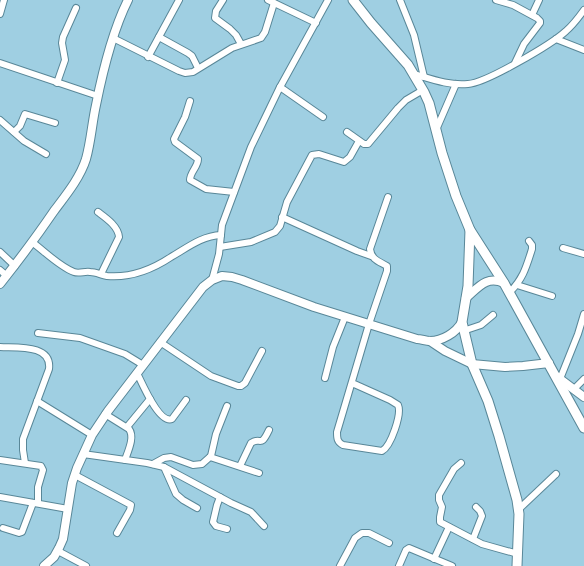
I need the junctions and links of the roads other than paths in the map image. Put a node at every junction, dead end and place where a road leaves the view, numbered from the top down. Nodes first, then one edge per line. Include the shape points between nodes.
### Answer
1 (4, 0) edge
2 (126, 0) edge
3 (179, 0) edge
4 (223, 0) edge
5 (268, 0) edge
6 (328, 0) edge
7 (353, 0) edge
8 (400, 0) edge
9 (496, 0) edge
10 (539, 0) edge
11 (274, 3) junction
12 (513, 3) edge
13 (76, 8) dead end
14 (584, 10) edge
15 (0, 14) edge
16 (532, 15) junction
17 (316, 23) junction
18 (159, 37) junction
19 (113, 38) junction
20 (556, 39) junction
21 (241, 44) junction
22 (584, 50) edge
23 (148, 57) junction
24 (0, 63) edge
25 (515, 63) junction
26 (198, 68) junction
27 (414, 74) junction
28 (424, 77) junction
29 (57, 83) junction
30 (456, 84) junction
31 (280, 87) junction
32 (423, 90) junction
33 (98, 96) junction
34 (190, 101) dead end
35 (323, 117) dead end
36 (0, 120) edge
37 (55, 123) dead end
38 (436, 130) junction
39 (14, 132) junction
40 (347, 132) dead end
41 (359, 141) junction
42 (46, 154) dead end
43 (234, 192) junction
44 (388, 197) dead end
45 (98, 212) dead end
46 (282, 217) junction
47 (470, 230) junction
48 (221, 235) junction
49 (530, 241) dead end
50 (32, 242) junction
51 (220, 247) junction
52 (563, 248) dead end
53 (0, 252) edge
54 (584, 254) edge
55 (371, 256) junction
56 (15, 266) junction
57 (0, 270) edge
58 (101, 274) junction
59 (7, 276) junction
60 (212, 280) junction
61 (504, 283) junction
62 (0, 284) edge
63 (517, 285) junction
64 (509, 294) junction
65 (552, 296) dead end
66 (466, 298) junction
67 (584, 314) edge
68 (493, 315) dead end
69 (345, 317) junction
70 (369, 324) junction
71 (462, 326) junction
72 (38, 333) dead end
73 (581, 334) edge
74 (430, 341) junction
75 (160, 342) junction
76 (0, 347) edge
77 (262, 351) dead end
78 (548, 363) junction
79 (472, 364) junction
80 (143, 365) junction
81 (137, 373) junction
82 (558, 377) junction
83 (325, 378) dead end
84 (584, 378) edge
85 (352, 384) junction
86 (574, 389) junction
87 (584, 397) edge
88 (150, 399) junction
89 (186, 400) dead end
90 (37, 401) junction
91 (227, 406) dead end
92 (106, 414) junction
93 (127, 427) junction
94 (584, 428) edge
95 (269, 430) dead end
96 (92, 435) junction
97 (83, 454) junction
98 (210, 457) junction
99 (0, 460) edge
100 (126, 460) junction
101 (24, 463) junction
102 (461, 463) dead end
103 (153, 464) junction
104 (240, 466) junction
105 (164, 467) junction
106 (259, 473) dead end
107 (75, 474) junction
108 (556, 474) dead end
109 (0, 497) edge
110 (220, 497) junction
111 (36, 503) junction
112 (476, 507) dead end
113 (197, 508) dead end
114 (68, 509) junction
115 (518, 510) junction
116 (264, 526) dead end
117 (448, 527) junction
118 (3, 528) dead end
119 (227, 529) dead end
120 (117, 533) dead end
121 (472, 539) junction
122 (389, 543) dead end
123 (58, 551) junction
124 (518, 554) junction
125 (434, 559) junction
126 (44, 566) edge
127 (86, 566) edge
128 (340, 566) edge
129 (399, 566) edge
130 (431, 566) edge
131 (452, 566) edge
132 (517, 566) edge

1 - 15 street
2 - 19 street
3 - 18 street
4 - 21 street via 215,18 236,35
5 - 11 street
6 - 17 street
7 - 27 main road
8 - 28 street via 414,35
9 - 12 street
10 - 16 street
11 - 17 street
11 - 21 street via 261,38
12 - 16 street
13 - 29 street via 63,37 65,60
14 - 20 street via 575,23
16 - 25 street via 539,19 540,23 524,44
17 - 31 street
18 - 23 street
18 - 26 street via 192,56
19 - 23 street
19 - 33 street
20 - 22 street
20 - 25 street
21 - 26 street
23 - 26 street via 179,71 189,73
24 - 29 street
25 - 30 street via 487,79
27 - 28 street
27 - 32 main road
28 - 30 street
29 - 33 street
30 - 38 street
31 - 35 street
31 - 43 street via 251,147
32 - 38 main road
32 - 41 street via 406,100 371,142 364,144
33 - 50 street via 83,166
34 - 43 street via 174,139 198,159 190,180 206,189
36 - 39 street
37 - 39 street via 25,114
38 - 47 main road via 456,196
39 - 42 street
40 - 41 street
41 - 46 street via 344,162 319,154 312,155 287,202
43 - 48 street
44 - 55 street via 370,249
45 - 58 street via 111,223 119,237
46 - 51 street via 278,229 266,237
46 - 55 street
47 - 61 main road
47 - 66 main road
48 - 51 street
48 - 58 street via 199,240 170,258 137,273 117,276
49 - 63 street via 532,249 525,272
50 - 56 street
50 - 58 street via 74,272
51 - 60 street
52 - 54 street
53 - 56 street
55 - 70 street via 387,268
56 - 59 street
57 - 59 street
59 - 62 street
60 - 69 street via 222,276 242,280
60 - 75 street via 203,287
61 - 64 main road
61 - 66 street via 488,281 480,284
63 - 64 street
63 - 65 street
64 - 78 main road
66 - 71 main road
67 - 73 street
68 - 71 street via 481,325
69 - 70 street
69 - 83 street via 333,347
70 - 74 street
70 - 85 street
71 - 74 street via 443,338
71 - 79 main road
72 - 80 street via 80,338 125,354
73 - 82 street
74 - 79 street
75 - 77 street via 211,376 238,386 245,383
75 - 80 street
76 - 90 street via 33,349 46,356 49,369
78 - 79 street via 511,367
78 - 82 main road
79 - 115 main road via 500,436
80 - 81 street
81 - 88 street
81 - 92 street
82 - 86 street
82 - 94 main road
84 - 86 street
85 - 85 street via 398,405 400,414 388,446 382,451 342,445 337,440 337,432
86 - 87 street
88 - 89 street via 160,414 168,420 174,418
88 - 93 street
90 - 96 street
90 - 101 street via 23,439
91 - 98 street
92 - 93 street
92 - 96 street
93 - 100 street via 132,438
95 - 104 street via 265,440 252,441
96 - 97 street
97 - 100 street
97 - 107 street
98 - 103 street via 200,465 171,457
98 - 104 street
99 - 101 street
100 - 103 street
101 - 111 street via 42,467
102 - 117 street via 454,469 438,500 442,507 440,520
103 - 105 street
104 - 106 street
105 - 110 street
105 - 113 street via 176,494
107 - 114 street
107 - 120 street via 131,505
108 - 115 street
109 - 111 street
110 - 116 street via 251,512
110 - 119 street via 213,522 216,526
111 - 114 street
111 - 118 street via 22,532
112 - 121 street via 482,516
114 - 123 street via 63,539
115 - 124 main road
117 - 121 street
117 - 125 street
121 - 124 street
122 - 128 street via 368,533 362,533 355,538
123 - 126 street
123 - 127 street
124 - 132 main road
125 - 129 street via 409,548
125 - 130 street
125 - 131 street

